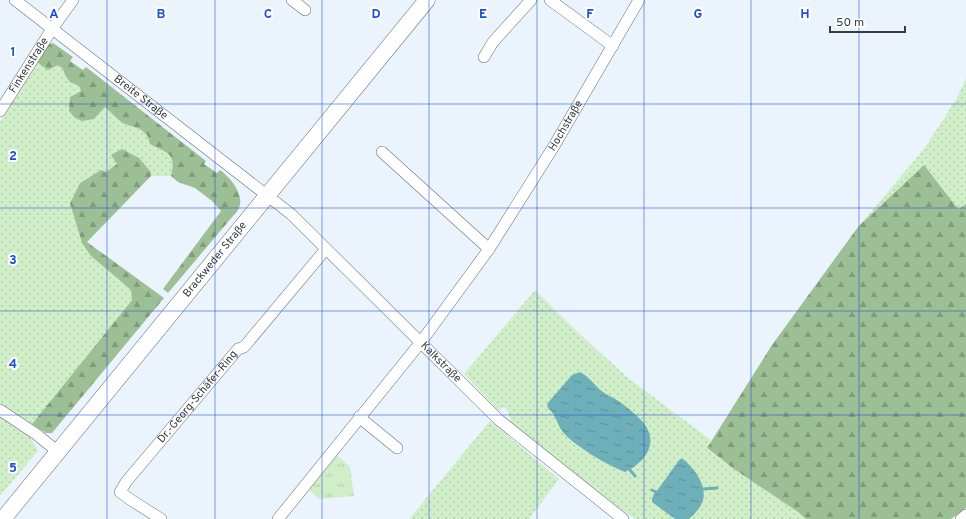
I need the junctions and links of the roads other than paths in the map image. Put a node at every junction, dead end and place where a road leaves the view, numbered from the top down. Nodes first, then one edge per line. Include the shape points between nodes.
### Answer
1 (15, 0) edge
2 (73, 0) edge
3 (292, 0) edge
4 (426, 0) edge
5 (531, 0) edge
6 (550, 0) edge
7 (640, 0) edge
8 (305, 10) dead end
9 (52, 29) junction
10 (613, 46) junction
11 (484, 57) dead end
12 (0, 111) edge
13 (382, 152) dead end
14 (267, 195) junction
15 (326, 248) junction
16 (489, 249) junction
17 (421, 342) junction
18 (0, 410) edge
19 (359, 417) junction
20 (397, 448) dead end
21 (57, 451) junction
22 (966, 515) edge
23 (3, 519) edge
24 (161, 519) edge
25 (278, 519) edge
26 (623, 519) edge
27 (962, 519) edge

1 - 9 street, Breite Straße
2 - 9 street, Finkenstraße
3 - 8 street
4 - 14 street, Brackweder Straße
5 - 11 street via 492,42
6 - 10 street
7 - 10 street, Hochstraße
9 - 12 street, Finkenstraße
9 - 14 street, Breite Straße
10 - 16 street, Hochstraße
13 - 16 street
14 - 15 street, Kalkstraße
14 - 21 street, Brackweder Straße
15 - 17 street, Kalkstraße
15 - 24 street, Dr.-Georg-Schäfer-Ring via 126,482 120,492
16 - 17 street, Hochstraße
17 - 19 street
17 - 26 street, Kalkstraße via 499,420
18 - 21 street
19 - 20 street
19 - 25 street
21 - 23 street, Brackweder Straße
22 - 27 street

